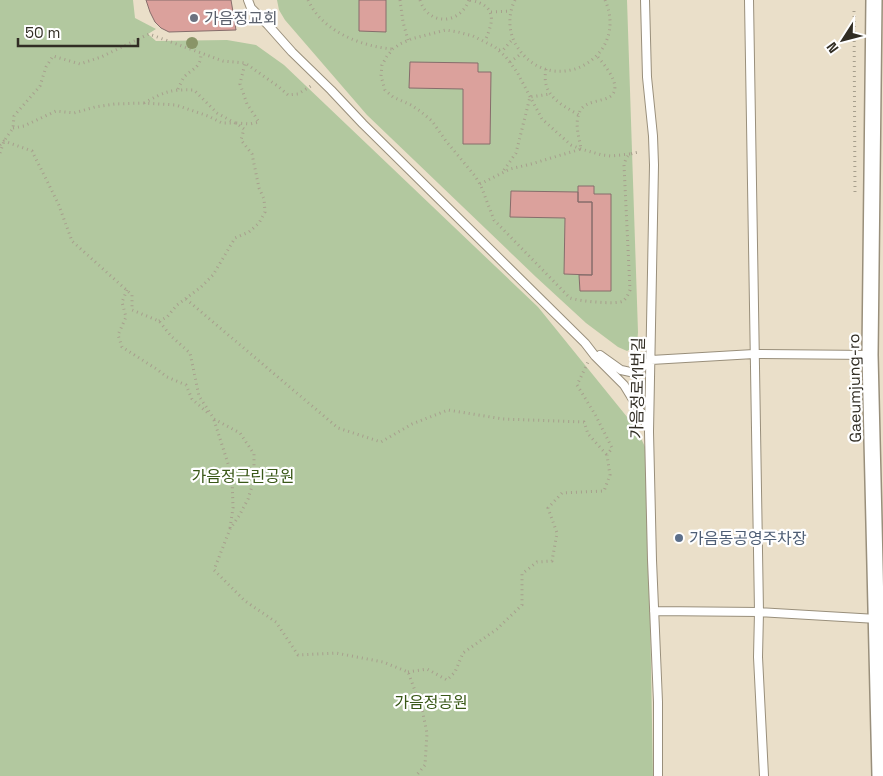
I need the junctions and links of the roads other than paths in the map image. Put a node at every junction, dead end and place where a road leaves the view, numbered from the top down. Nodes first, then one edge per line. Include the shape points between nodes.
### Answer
1 (248, 0) edge
2 (645, 0) edge
3 (749, 0) edge
4 (874, 0) edge
5 (585, 343) junction
6 (754, 354) junction
7 (870, 355) junction
8 (651, 360) junction
9 (649, 432) junction
10 (654, 611) junction
11 (759, 612) junction
12 (877, 619) junction
13 (658, 776) edge
14 (764, 776) edge
15 (880, 776) edge

1 - 5 lane via 251,8 322,83
2 - 8 lane, 가음정로11번길 via 654,165
3 - 6 lane
4 - 7 street, Gaeumjung-ro
5 - 8 lane via 621,370 635,374
5 - 9 lane via 624,385
6 - 7 lane
6 - 8 lane
6 - 11 lane
7 - 12 street, Gaeumjung-ro
8 - 9 lane, 가음정로11번길
9 - 10 lane, 가음정로11번길
10 - 11 lane
10 - 13 lane, 가음정로11번길
11 - 12 lane
11 - 14 lane
12 - 15 street, Gaeumjung-ro

